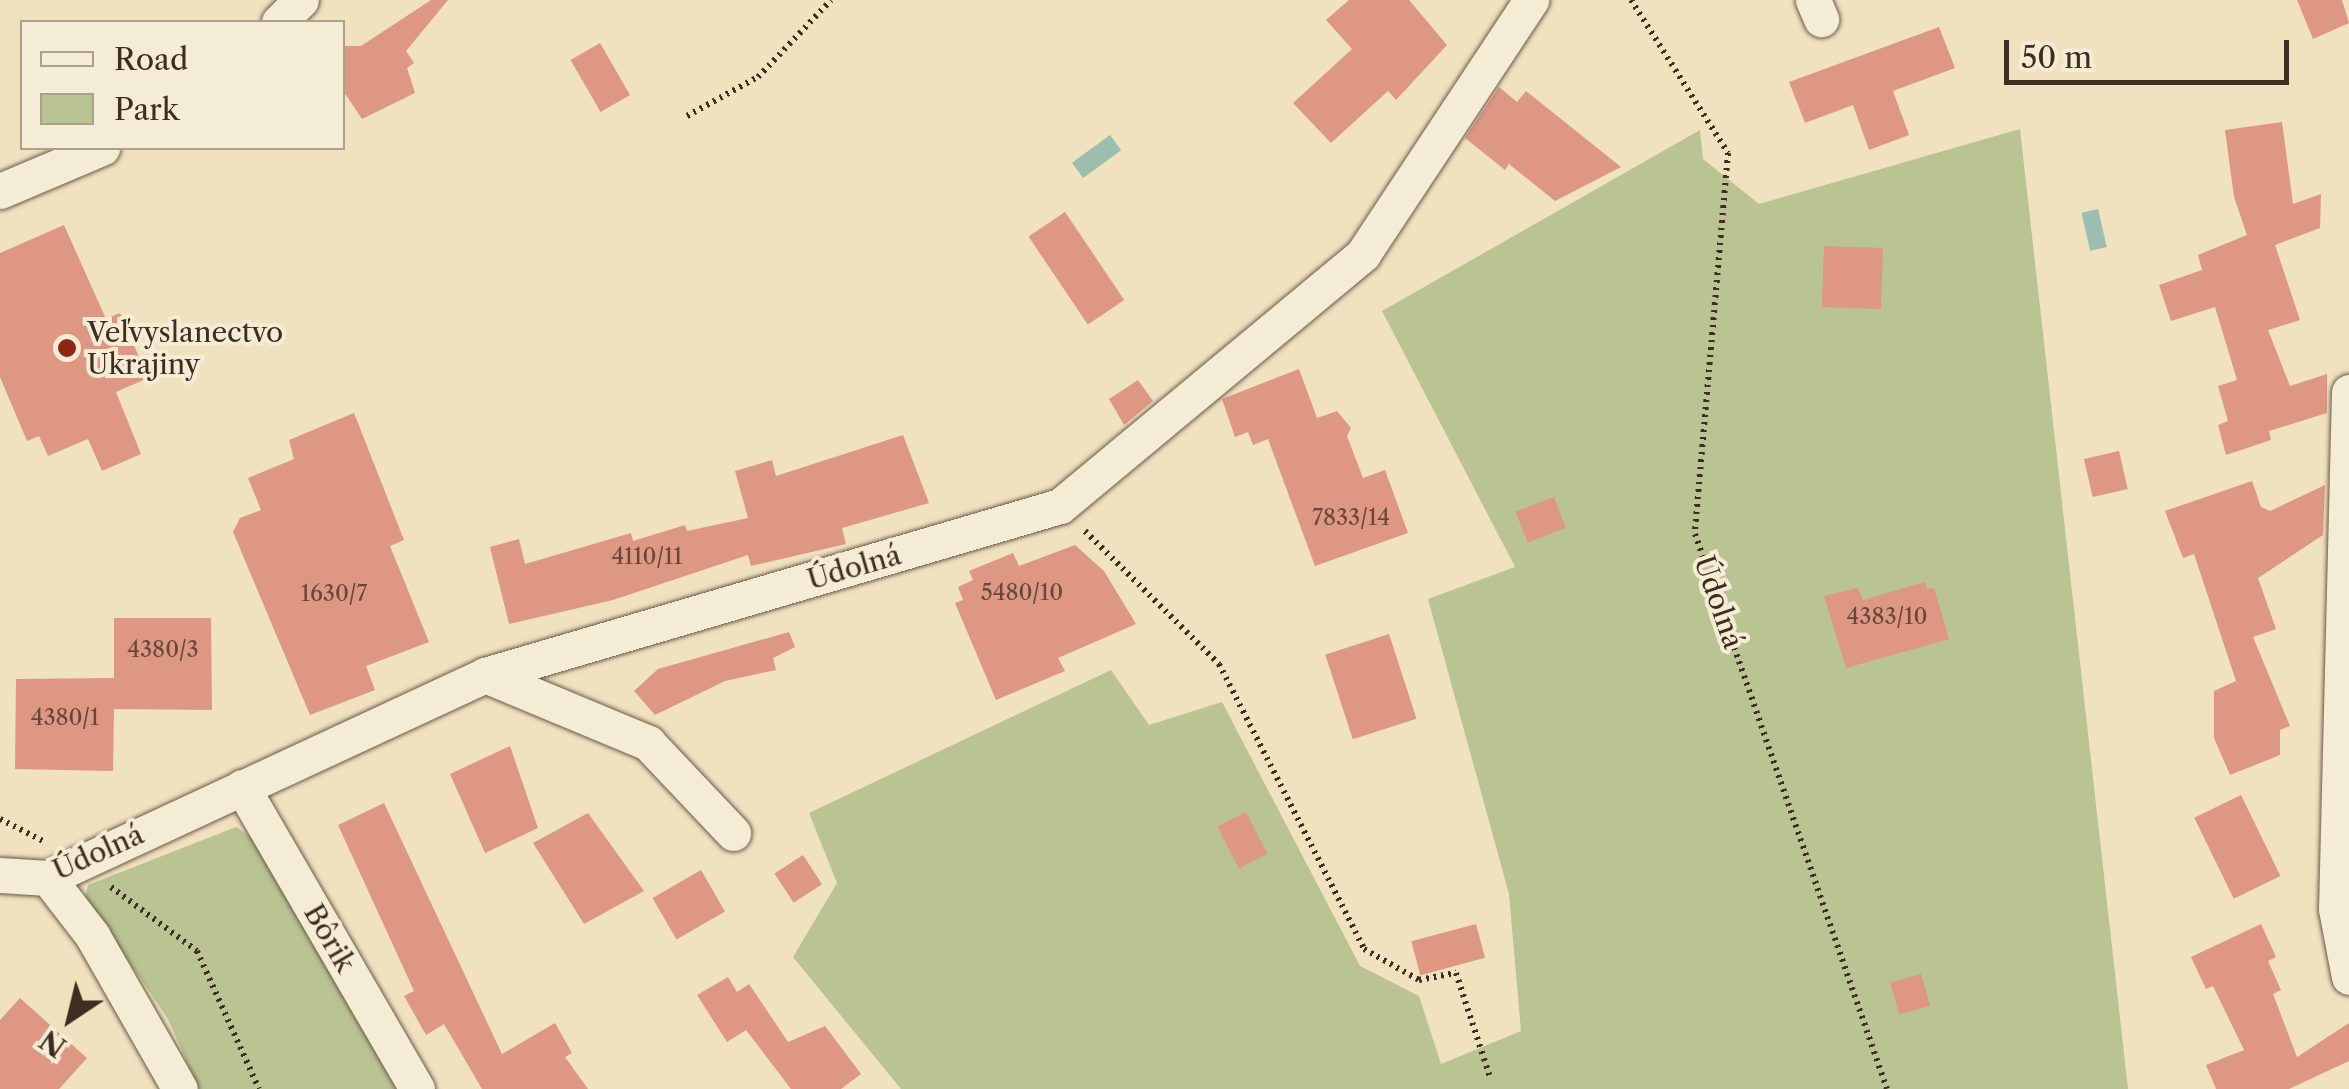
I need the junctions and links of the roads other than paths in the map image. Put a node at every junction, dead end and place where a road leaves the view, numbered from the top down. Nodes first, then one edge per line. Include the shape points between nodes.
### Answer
1 (301, 0) edge
2 (1531, 0) edge
3 (281, 20) edge
4 (97, 150) edge
5 (0, 191) edge
6 (2349, 392) edge
7 (485, 676) junction
8 (242, 786) junction
9 (733, 833) dead end
10 (63, 870) junction
11 (0, 875) edge
12 (2349, 978) edge
13 (180, 1089) edge
14 (417, 1089) edge

1 - 3 street
2 - 7 street, Údolná via 1363,254 1060,506
4 - 5 street
6 - 12 street via 2336,909
7 - 8 street, Údolná
7 - 9 street via 648,742
8 - 10 street, Údolná
8 - 14 street, Bôrik
10 - 11 street, Údolná
10 - 13 street

